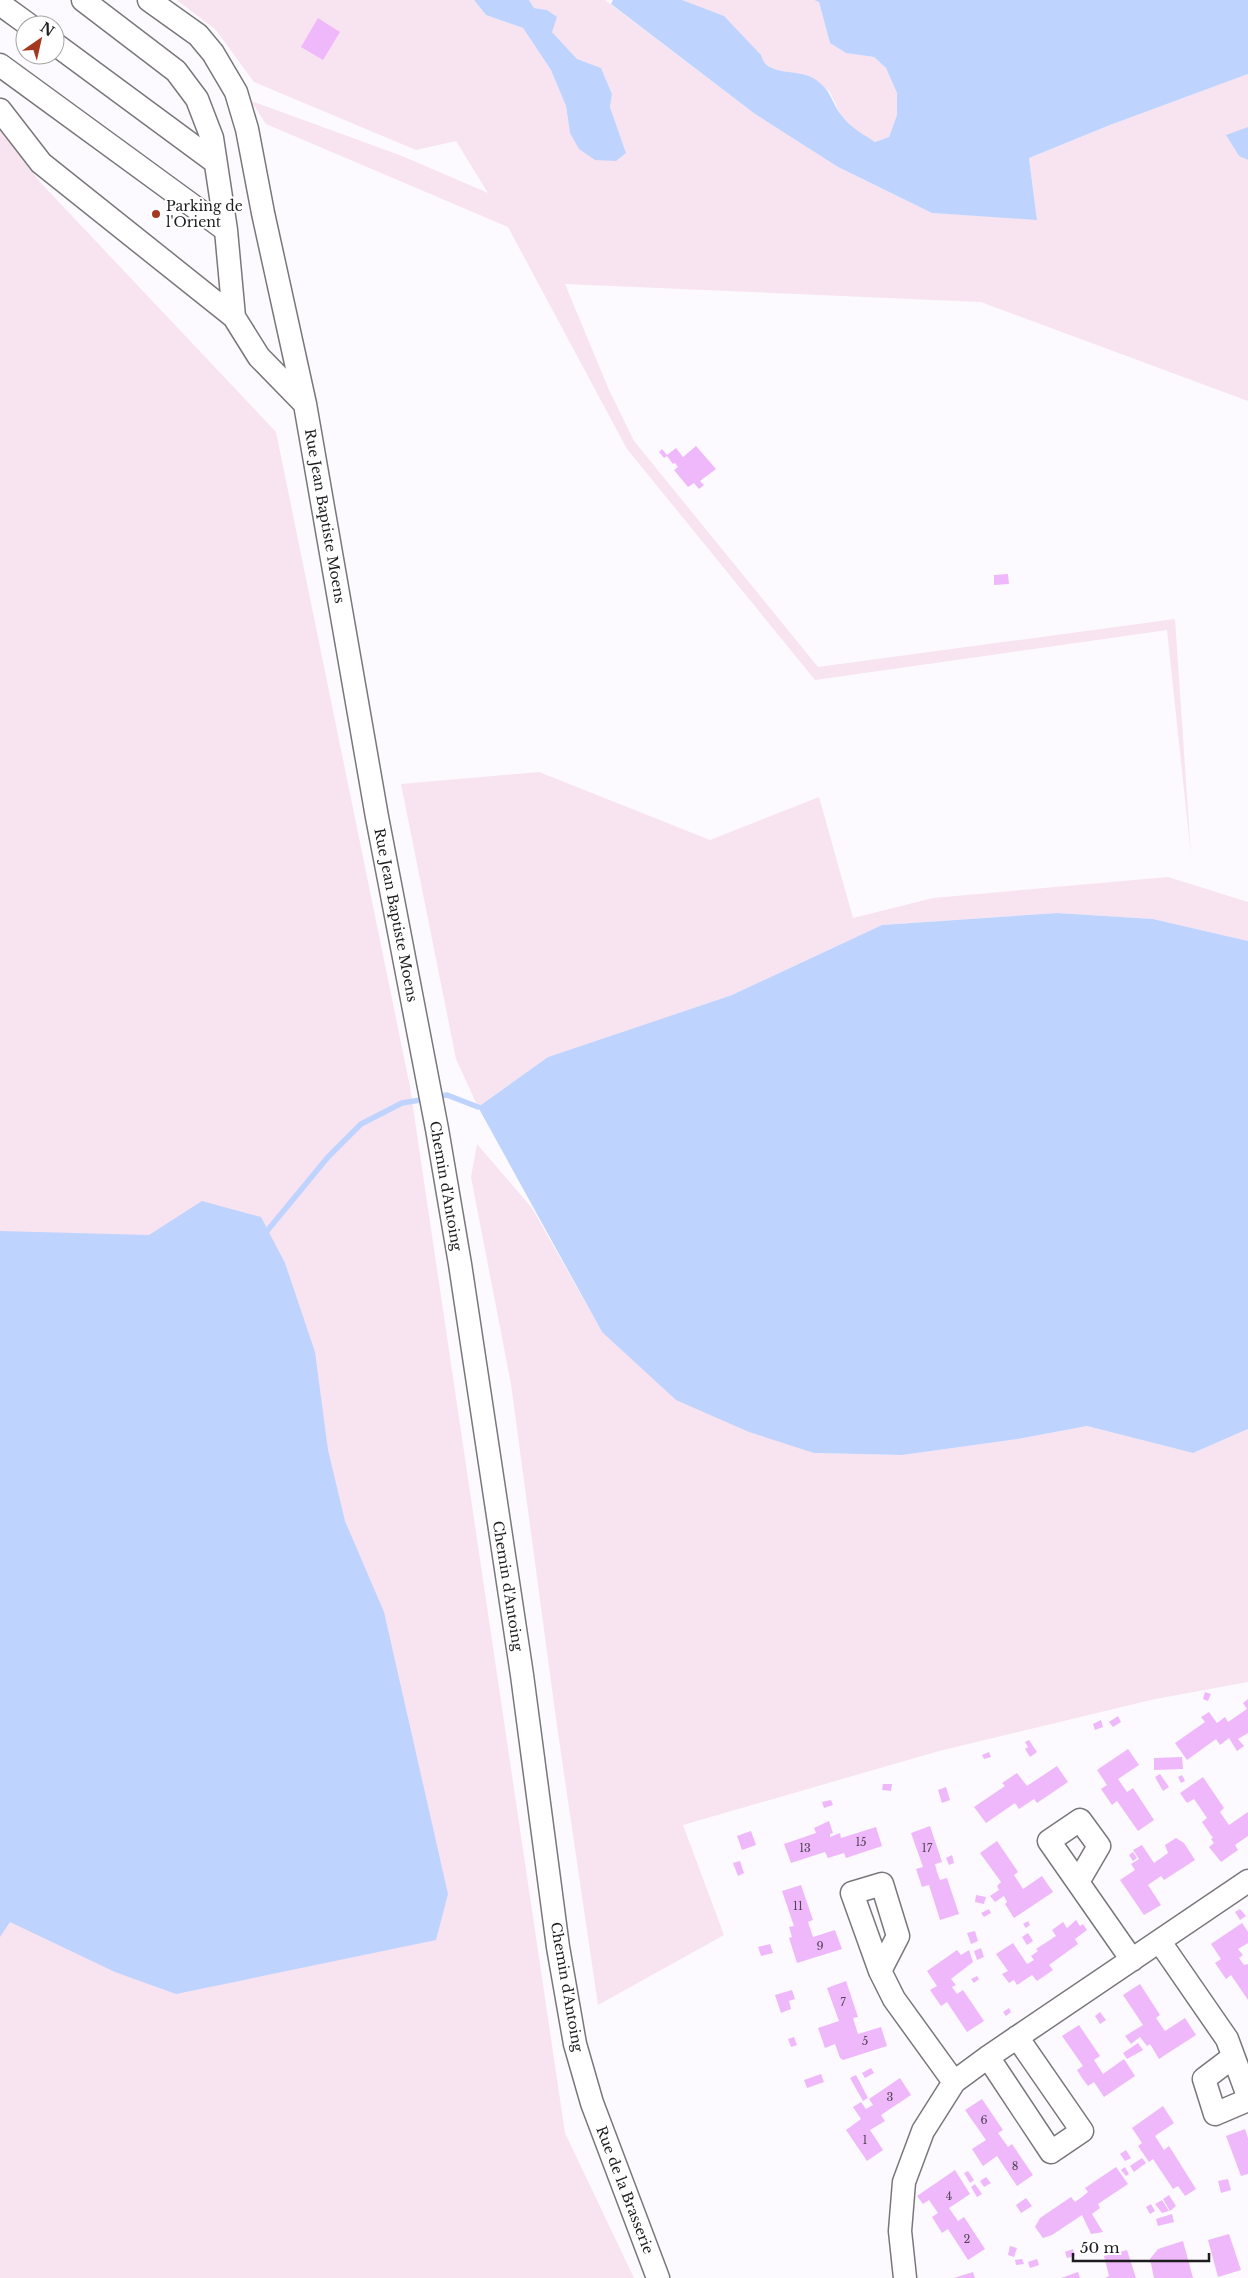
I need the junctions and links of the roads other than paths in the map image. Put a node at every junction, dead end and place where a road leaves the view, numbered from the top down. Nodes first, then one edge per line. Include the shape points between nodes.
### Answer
1 (83, 0) edge
2 (149, 0) edge
3 (0, 4) edge
4 (15, 15) edge
5 (65, 51) edge
6 (0, 65) edge
7 (0, 110) edge
8 (216, 162) junction
9 (226, 230) junction
10 (234, 317) junction
11 (305, 404) junction
12 (425, 1070) joint
13 (1248, 1881) edge
14 (1078, 1882) dead end
15 (1160, 1942) junction
16 (1132, 1960) junction
17 (880, 1971) dead end
18 (1017, 2037) junction
19 (988, 2057) junction
20 (1233, 2057) junction
21 (954, 2082) junction
22 (1248, 2096) edge
23 (1248, 2100) edge
24 (592, 2102) joint
25 (658, 2278) edge
26 (905, 2278) edge

1 - 8 street via 176,71 197,99 212,138
2 - 11 street, Rue Jean Baptiste Moens via 198,36 217,59 236,92 247,129
3 - 4 street
5 - 8 street
6 - 9 street
7 - 10 street via 41,163
8 - 9 street
9 - 10 street
10 - 11 street via 259,357
11 - 12 street, Rue Jean Baptiste Moens
12 - 24 street, Chemin d'Antoing via 460,1264 522,1675 558,1947 575,2044
13 - 15 street
14 - 16 street
15 - 16 street
15 - 20 street via 1227,2039
16 - 18 street
17 - 21 street via 894,1999
18 - 19 street
18 - 19 street via 1082,2130 1051,2152
19 - 21 street
20 - 22 street
20 - 23 street via 1204,2079 1215,2114
21 - 26 street via 923,2131 904,2182 900,2231
24 - 25 street, Rue de la Brasserie

